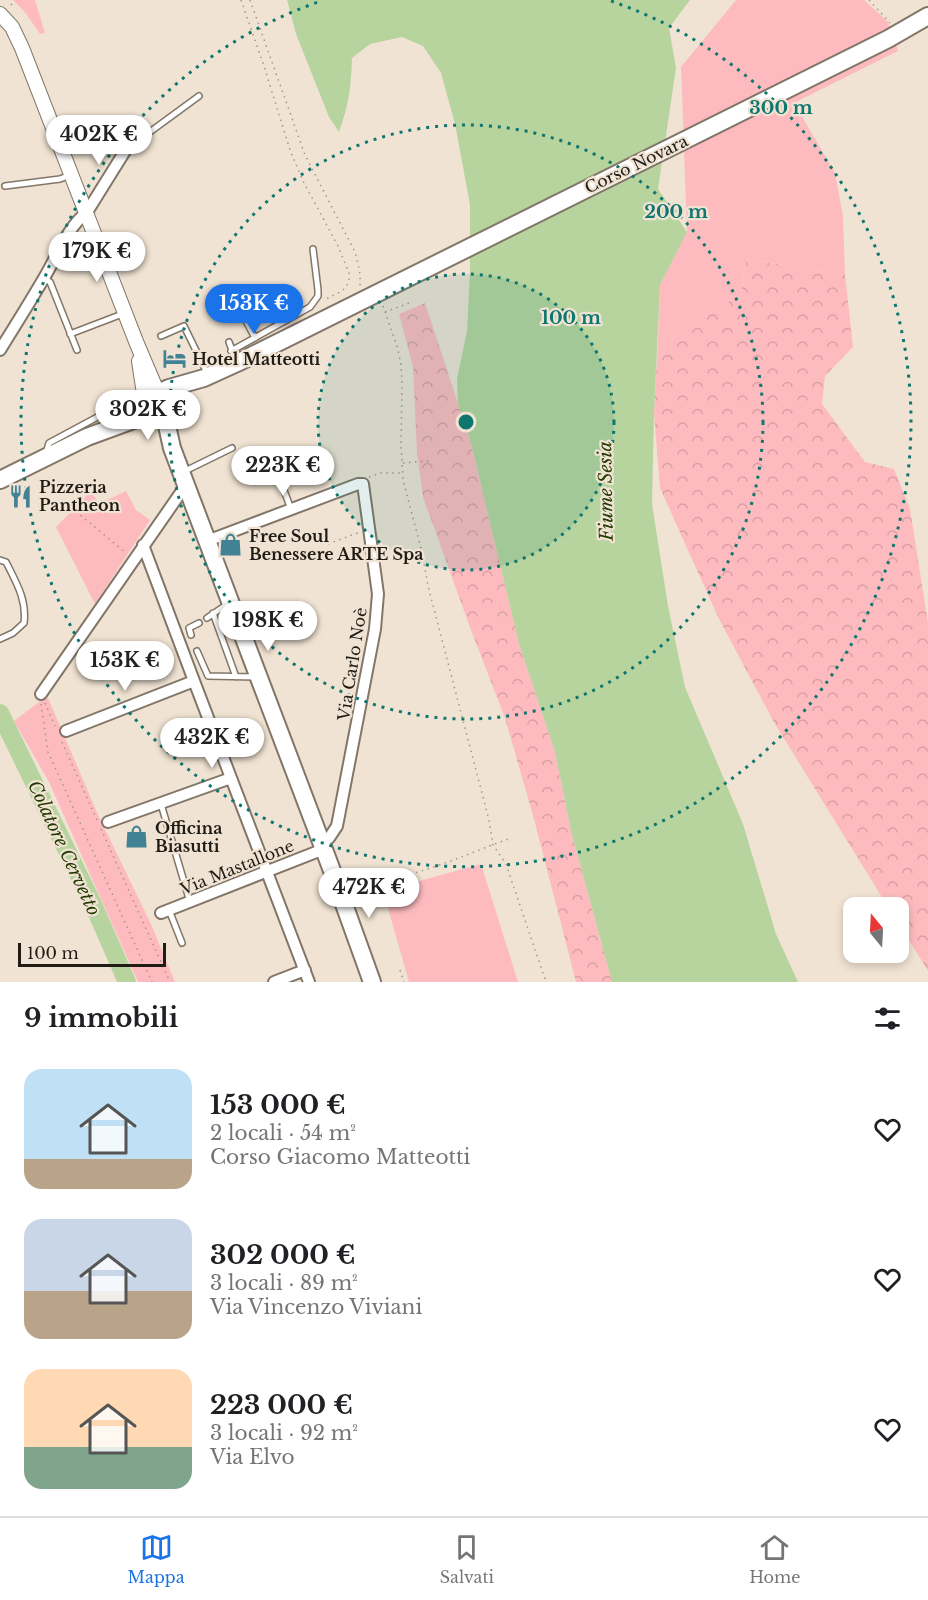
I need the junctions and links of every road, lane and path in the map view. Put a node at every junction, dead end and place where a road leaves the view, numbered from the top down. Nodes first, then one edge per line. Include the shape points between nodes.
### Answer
1 (14, 0) edge
2 (241, 0) edge
3 (250, 0) edge
4 (869, 0) edge
5 (873, 0) edge
6 (873, 5) junction
7 (5, 9) edge
8 (928, 16) edge
9 (893, 36) junction
10 (199, 96) dead end
11 (135, 135) joint
12 (72, 175) junction
13 (5, 186) dead end
14 (89, 218) junction
15 (71, 243) junction
16 (60, 249) junction
17 (313, 249) dead end
18 (104, 257) junction
19 (44, 278) junction
20 (381, 291) junction
21 (235, 300) dead end
22 (411, 302) dead end
23 (355, 304) junction
24 (310, 307) junction
25 (385, 312) junction
26 (125, 313) junction
27 (70, 334) junction
28 (161, 336) dead end
29 (255, 338) junction
30 (229, 342) dead end
31 (0, 350) edge
32 (76, 350) dead end
33 (234, 357) junction
34 (206, 377) junction
35 (153, 403) junction
36 (232, 448) dead end
37 (49, 456) junction
38 (429, 461) dead end
39 (402, 464) junction
40 (275, 467) dead end
41 (403, 472) junction
42 (184, 478) junction
43 (0, 480) edge
44 (363, 484) junction
45 (62, 501) dead end
46 (291, 509) junction
47 (369, 530) junction
48 (207, 541) junction
49 (328, 544) dead end
50 (143, 545) junction
51 (134, 559) junction
52 (0, 560) edge
53 (230, 602) junction
54 (213, 614) junction
55 (207, 618) dead end
56 (199, 622) dead end
57 (191, 635) dead end
58 (0, 639) edge
59 (197, 651) dead end
60 (208, 676) junction
61 (236, 677) junction
62 (259, 677) junction
63 (194, 681) junction
64 (41, 694) junction
65 (62, 731) joint
66 (62, 742) dead end
67 (231, 778) junction
68 (161, 804) junction
69 (108, 822) dead end
70 (511, 838) dead end
71 (323, 845) junction
72 (493, 845) junction
73 (268, 872) junction
74 (351, 882) dead end
75 (190, 902) junction
76 (165, 912) joint
77 (182, 943) dead end
78 (305, 970) junction
79 (400, 970) dead end
80 (152, 982) edge
81 (170, 982) edge
82 (274, 982) edge
83 (309, 982) edge
84 (375, 982) edge
85 (404, 982) edge
86 (546, 982) edge

1 - 7 path
2 - 24 path via 290,150 349,273 349,282 342,291
3 - 23 path via 305,155 355,252 361,277
4 - 6 path
5 - 6 path
6 - 9 path
7 - 12 street
8 - 9 main road, Corso Novara
9 - 20 main road, Corso Novara
10 - 11 lane via 143,137
11 - 14 street
12 - 13 lane
12 - 14 street
14 - 15 street via 84,235
14 - 16 street via 77,219
14 - 18 street
15 - 16 street
15 - 18 street via 81,243
16 - 19 street
17 - 24 lane via 318,296
18 - 26 street
19 - 27 lane via 50,282
19 - 31 street
20 - 23 main road, Corso Novara
20 - 25 path
21 - 29 lane
22 - 25 path
23 - 33 main road, Corso Novara
24 - 29 lane
25 - 39 path via 401,364
26 - 27 lane
26 - 35 street
27 - 32 lane
28 - 34 lane via 184,326
29 - 33 lane
30 - 33 lane
33 - 34 main road, Corso Novara
34 - 35 main road, Corso Novara via 174,399
35 - 37 main road, Corso Novara via 120,415
35 - 37 lane via 116,407 49,443
35 - 42 main road
36 - 42 lane
37 - 43 main road, Corso Novara
38 - 39 path
39 - 41 path
40 - 46 lane
41 - 44 path via 375,474
41 - 72 path
42 - 48 main road
42 - 50 street
44 - 46 street
44 - 47 street, Via Carlo Noè
45 - 51 path
46 - 48 street
47 - 49 path
47 - 71 street, Via Carlo Noè via 378,594 375,629 337,826
48 - 53 main road
50 - 51 street
50 - 63 street
51 - 64 street
52 - 58 lane via 6,562 25,612 24,623
53 - 54 lane
53 - 62 main road
54 - 55 lane
54 - 61 lane
56 - 57 lane via 189,628
59 - 60 lane
60 - 61 lane
60 - 63 lane
61 - 62 lane
62 - 71 main road
63 - 65 street
63 - 67 street
64 - 65 path
64 - 80 path via 48,752
66 - 81 path
67 - 68 street
67 - 73 street
68 - 69 street
68 - 75 lane
70 - 72 path
71 - 73 street, Via Mastallone
71 - 84 main road
72 - 74 path via 406,875
72 - 86 path via 506,864
73 - 75 street, Via Mastallone
73 - 78 street
75 - 76 street, Via Mastallone
76 - 77 lane
78 - 82 street
78 - 83 street
79 - 85 path

